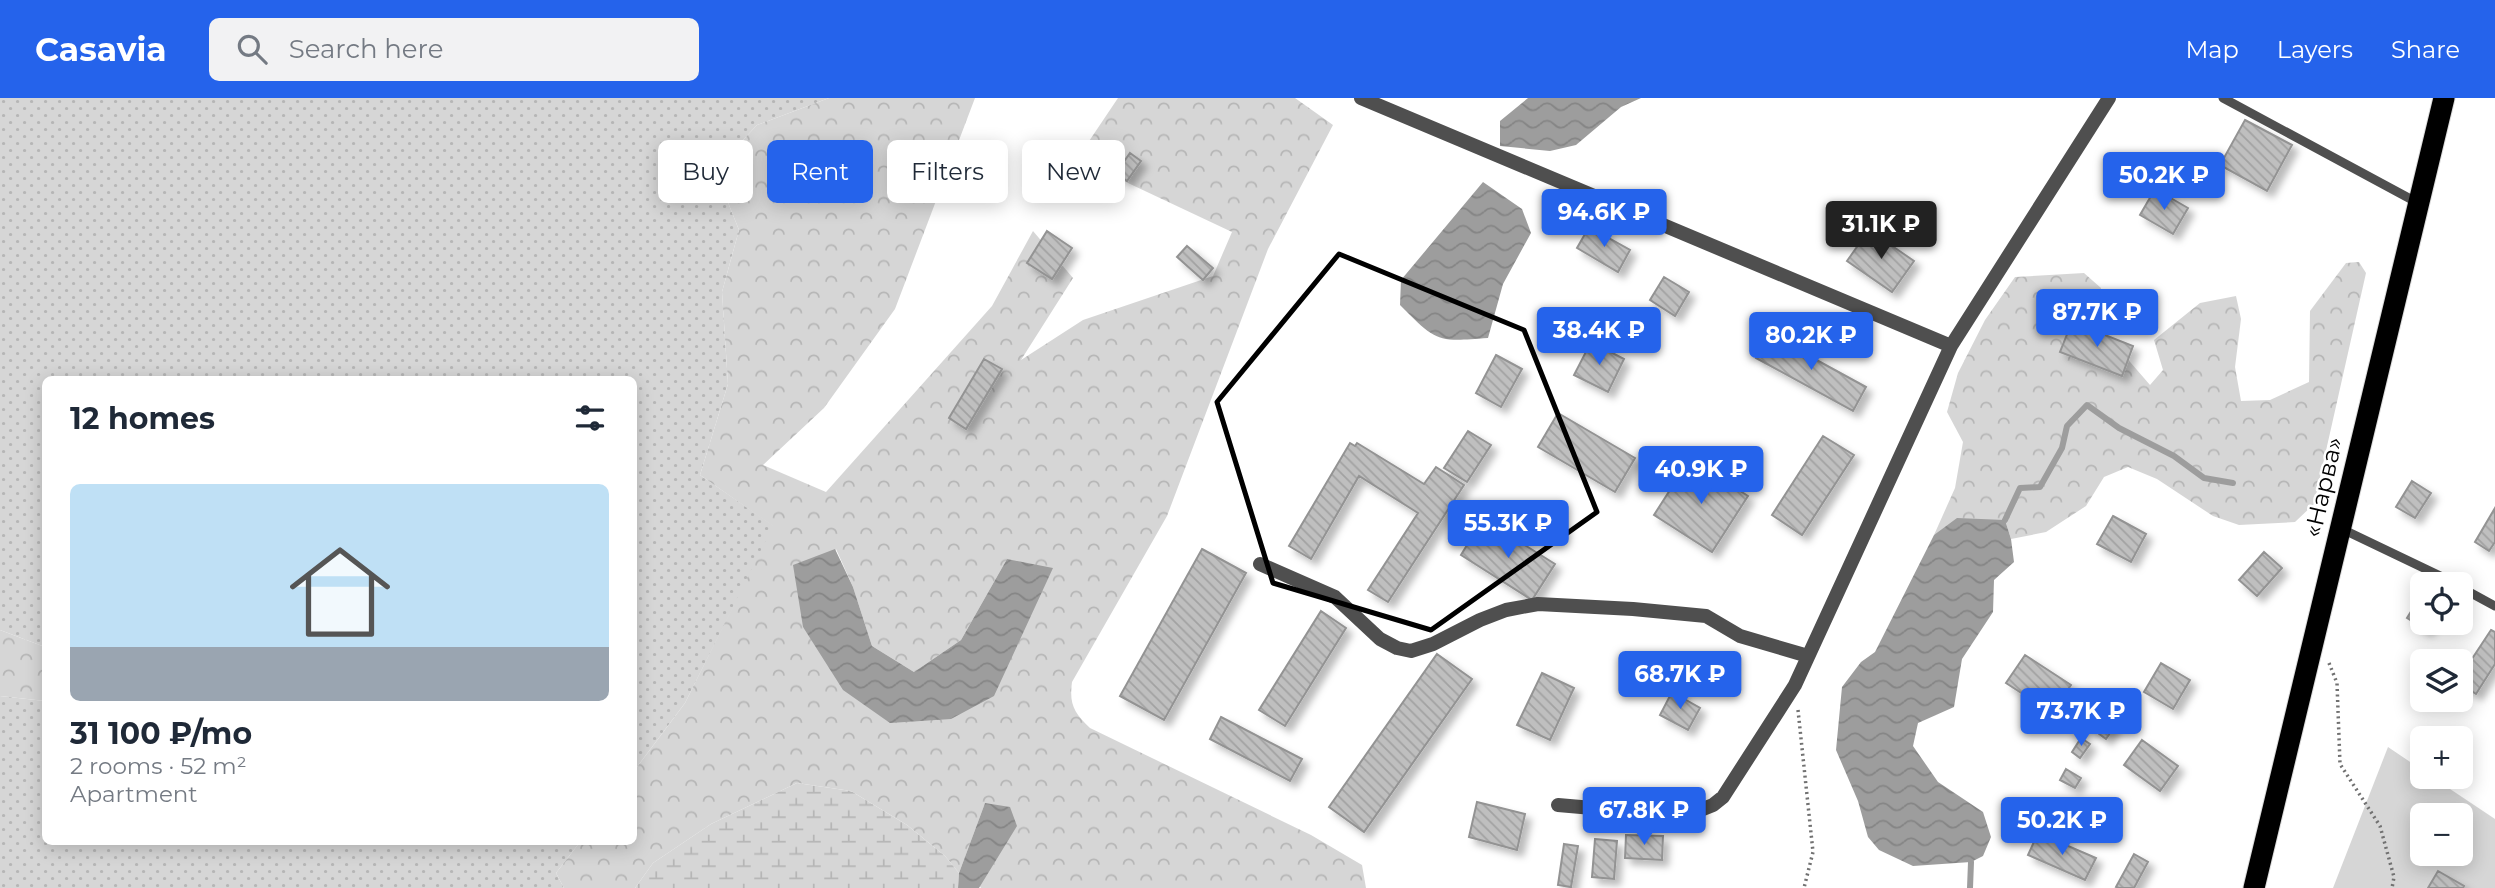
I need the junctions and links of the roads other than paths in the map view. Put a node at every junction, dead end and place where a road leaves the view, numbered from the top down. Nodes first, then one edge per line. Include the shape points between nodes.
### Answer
1 (1361, 98) edge
2 (2109, 98) edge
3 (2223, 98) edge
4 (2444, 98) edge
5 (2418, 203) junction
6 (1951, 346) junction
7 (2340, 528) junction
8 (1260, 564) dead end
9 (2430, 572) edge
10 (2473, 594) edge
11 (2495, 606) edge
12 (1808, 656) junction
13 (1558, 805) dead end
14 (2254, 888) edge

1 - 6 street
2 - 6 street
3 - 5 lane
4 - 5 highway, «Нарва»
5 - 7 highway, «Нарва»
6 - 12 street
7 - 9 lane
7 - 14 highway, «Нарва»
8 - 12 street via 1335,597 1380,639 1411,651 1506,610 1538,604 1706,616 1740,636
10 - 11 lane
12 - 13 street via 1742,769 1713,805 1673,815

